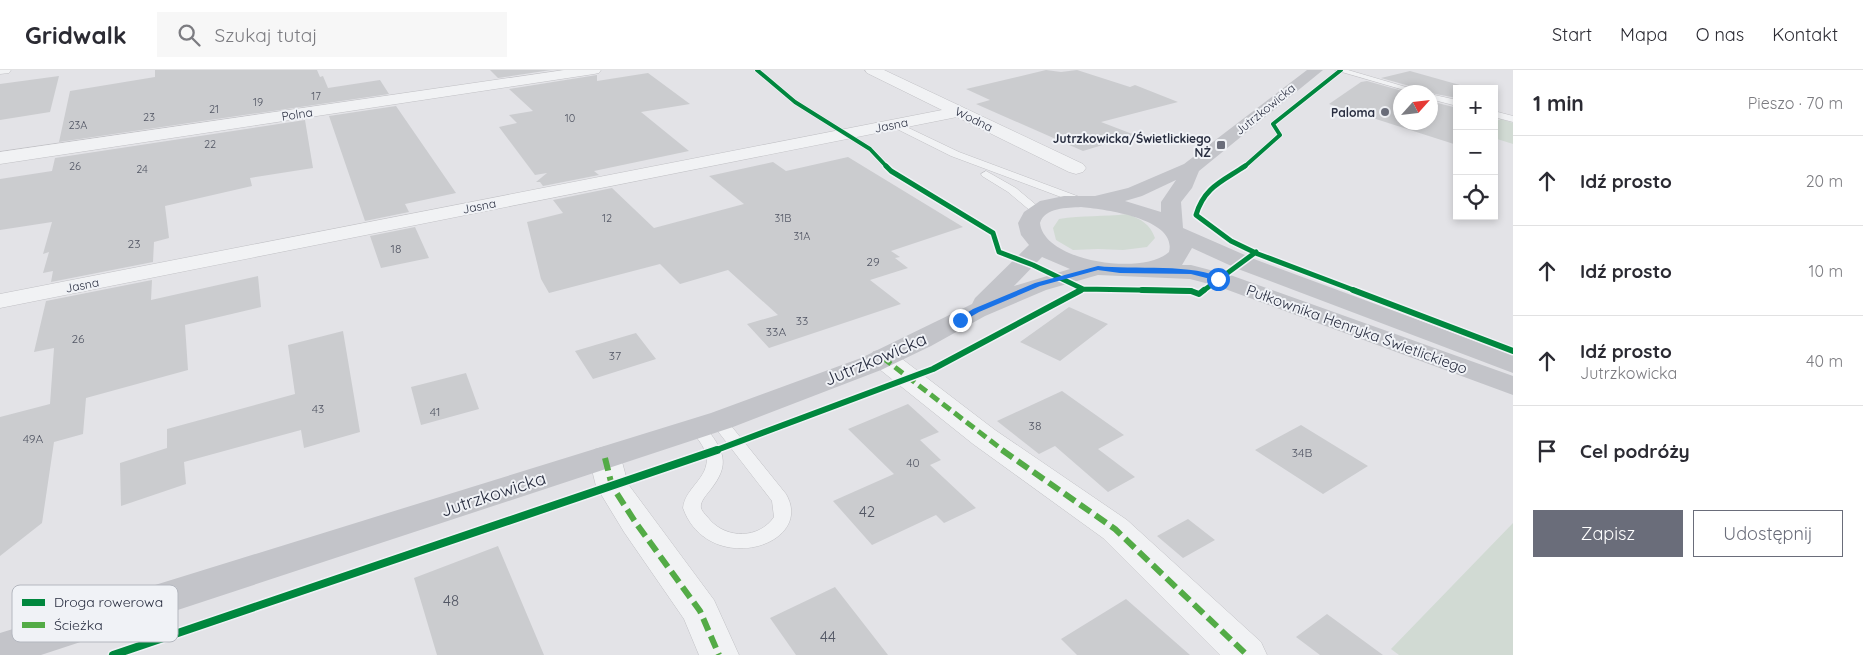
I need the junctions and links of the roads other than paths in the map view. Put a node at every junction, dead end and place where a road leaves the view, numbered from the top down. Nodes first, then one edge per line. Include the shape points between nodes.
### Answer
1 (0, 70) edge
2 (4, 70) edge
3 (594, 70) edge
4 (872, 70) edge
5 (1316, 70) edge
6 (1339, 70) edge
7 (1393, 85) edge
8 (1438, 98) edge
9 (1453, 102) edge
10 (958, 112) junction
11 (1498, 115) edge
12 (1513, 119) edge
13 (894, 124) junction
14 (956, 154) junction
15 (0, 158) edge
16 (1076, 168) dead end
17 (1192, 168) junction
18 (1087, 201) junction
19 (1037, 211) junction
20 (1172, 231) junction
21 (1041, 245) junction
22 (1098, 268) junction
23 (1140, 271) junction
24 (0, 301) edge
25 (976, 311) junction
26 (883, 358) junction
27 (1513, 365) edge
28 (1513, 386) edge
29 (708, 425) junction
30 (605, 458) junction
31 (178, 594) edge
32 (28, 642) edge
33 (0, 651) edge
34 (720, 655) edge
35 (1247, 655) edge

1 - 2 street
3 - 15 street, Polna
4 - 10 street, Wodna
5 - 17 main road, Jutrzkowicka
6 - 7 lane
8 - 9 lane
10 - 13 street, Jasna
10 - 16 street, Wodna
11 - 12 lane
13 - 14 lane
13 - 24 street, Jasna
14 - 18 lane
14 - 19 lane via 1012,190
17 - 18 main road, Jutrzkowicka via 1135,192
17 - 20 main road, Jutrzkowicka via 1171,202
18 - 19 main road via 1048,206
18 - 20 main road, Pułkownika Henryka Świetlickiego via 1139,211
19 - 21 main road via 1028,226
20 - 23 main road, Jutrzkowicka via 1180,241 1180,252 1174,260
20 - 27 main road, Pułkownika Henryka Świetlickiego via 1246,264
21 - 22 main road via 1062,257
21 - 25 main road, Jutrzkowicka
22 - 23 main road, Pułkownika Henryka Świetlickiego
22 - 25 main road, Jutrzkowicka via 1051,280
23 - 28 main road, Pułkownika Henryka Świetlickiego via 1191,272 1224,281
25 - 26 main road, Jutrzkowicka
26 - 29 main road, Jutrzkowicka
26 - 35 street via 984,437 1115,529
29 - 29 lane via 716,459 714,471 692,502 692,510 706,530 720,540 750,540 774,529 783,519 785,510 780,499
29 - 30 main road, Jutrzkowicka
30 - 31 main road, Jutrzkowicka
30 - 34 street via 612,486 700,611
32 - 33 main road, Jutrzkowicka

